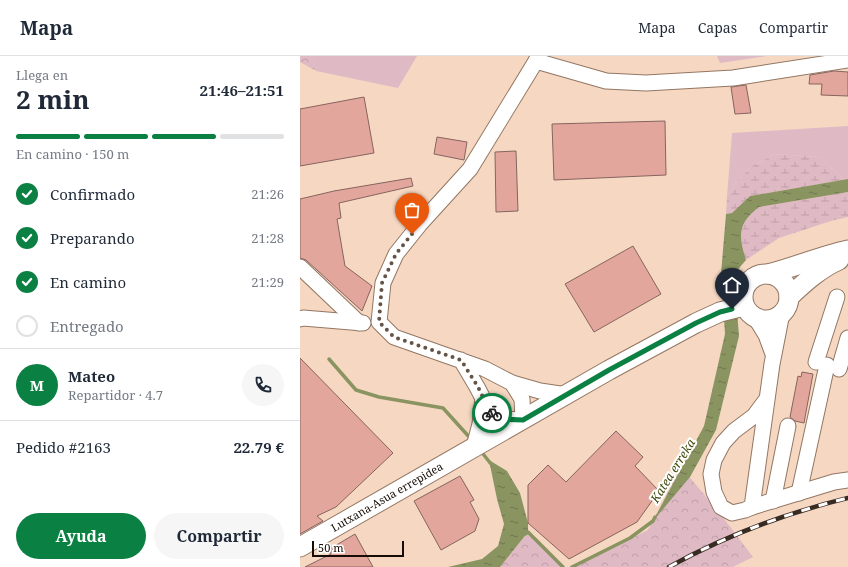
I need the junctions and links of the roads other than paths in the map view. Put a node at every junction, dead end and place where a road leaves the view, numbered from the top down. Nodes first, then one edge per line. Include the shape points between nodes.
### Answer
1 (538, 59) edge
2 (848, 60) edge
3 (848, 250) edge
4 (848, 256) edge
5 (300, 266) edge
6 (768, 274) junction
7 (747, 283) junction
8 (837, 297) dead end
9 (786, 305) junction
10 (750, 311) junction
11 (300, 319) edge
12 (379, 322) junction
13 (359, 323) junction
14 (848, 338) edge
15 (654, 346) junction
16 (773, 354) junction
17 (461, 360) junction
18 (827, 365) junction
19 (512, 383) junction
20 (567, 395) junction
21 (483, 399) junction
22 (766, 400) junction
23 (523, 420) junction
24 (788, 426) dead end
25 (474, 448) junction
26 (848, 480) edge
27 (799, 493) junction
28 (772, 501) junction
29 (752, 507) junction
30 (300, 547) edge

1 - 2 street via 606,81 646,83 733,78
1 - 12 street via 470,169 396,254 382,283
3 - 6 main road
4 - 9 main road via 812,276
5 - 13 street
6 - 7 main road via 760,275
6 - 9 main road via 785,284
7 - 10 main road via 743,298
7 - 15 main road via 697,314
8 - 18 street
9 - 10 main road via 778,316 766,320
9 - 16 street
10 - 15 main road via 720,312
10 - 16 street via 766,335
11 - 13 street
12 - 13 street
12 - 17 street via 394,337
14 - 18 street
15 - 20 main road, Lutxana-Asua errepidea
16 - 22 street
17 - 19 street
17 - 21 street
18 - 27 street
19 - 20 street
19 - 23 street via 522,399
20 - 23 main road, Lutxana-Asua errepidea
21 - 23 street via 489,410 499,419
21 - 25 street
22 - 29 street
22 - 29 street via 754,416 723,443 714,460 711,474 714,492 721,507 732,513
23 - 25 main road, Lutxana-Asua errepidea
24 - 28 street
25 - 30 main road, Lutxana-Asua errepidea
26 - 27 street
27 - 28 street
28 - 29 street

